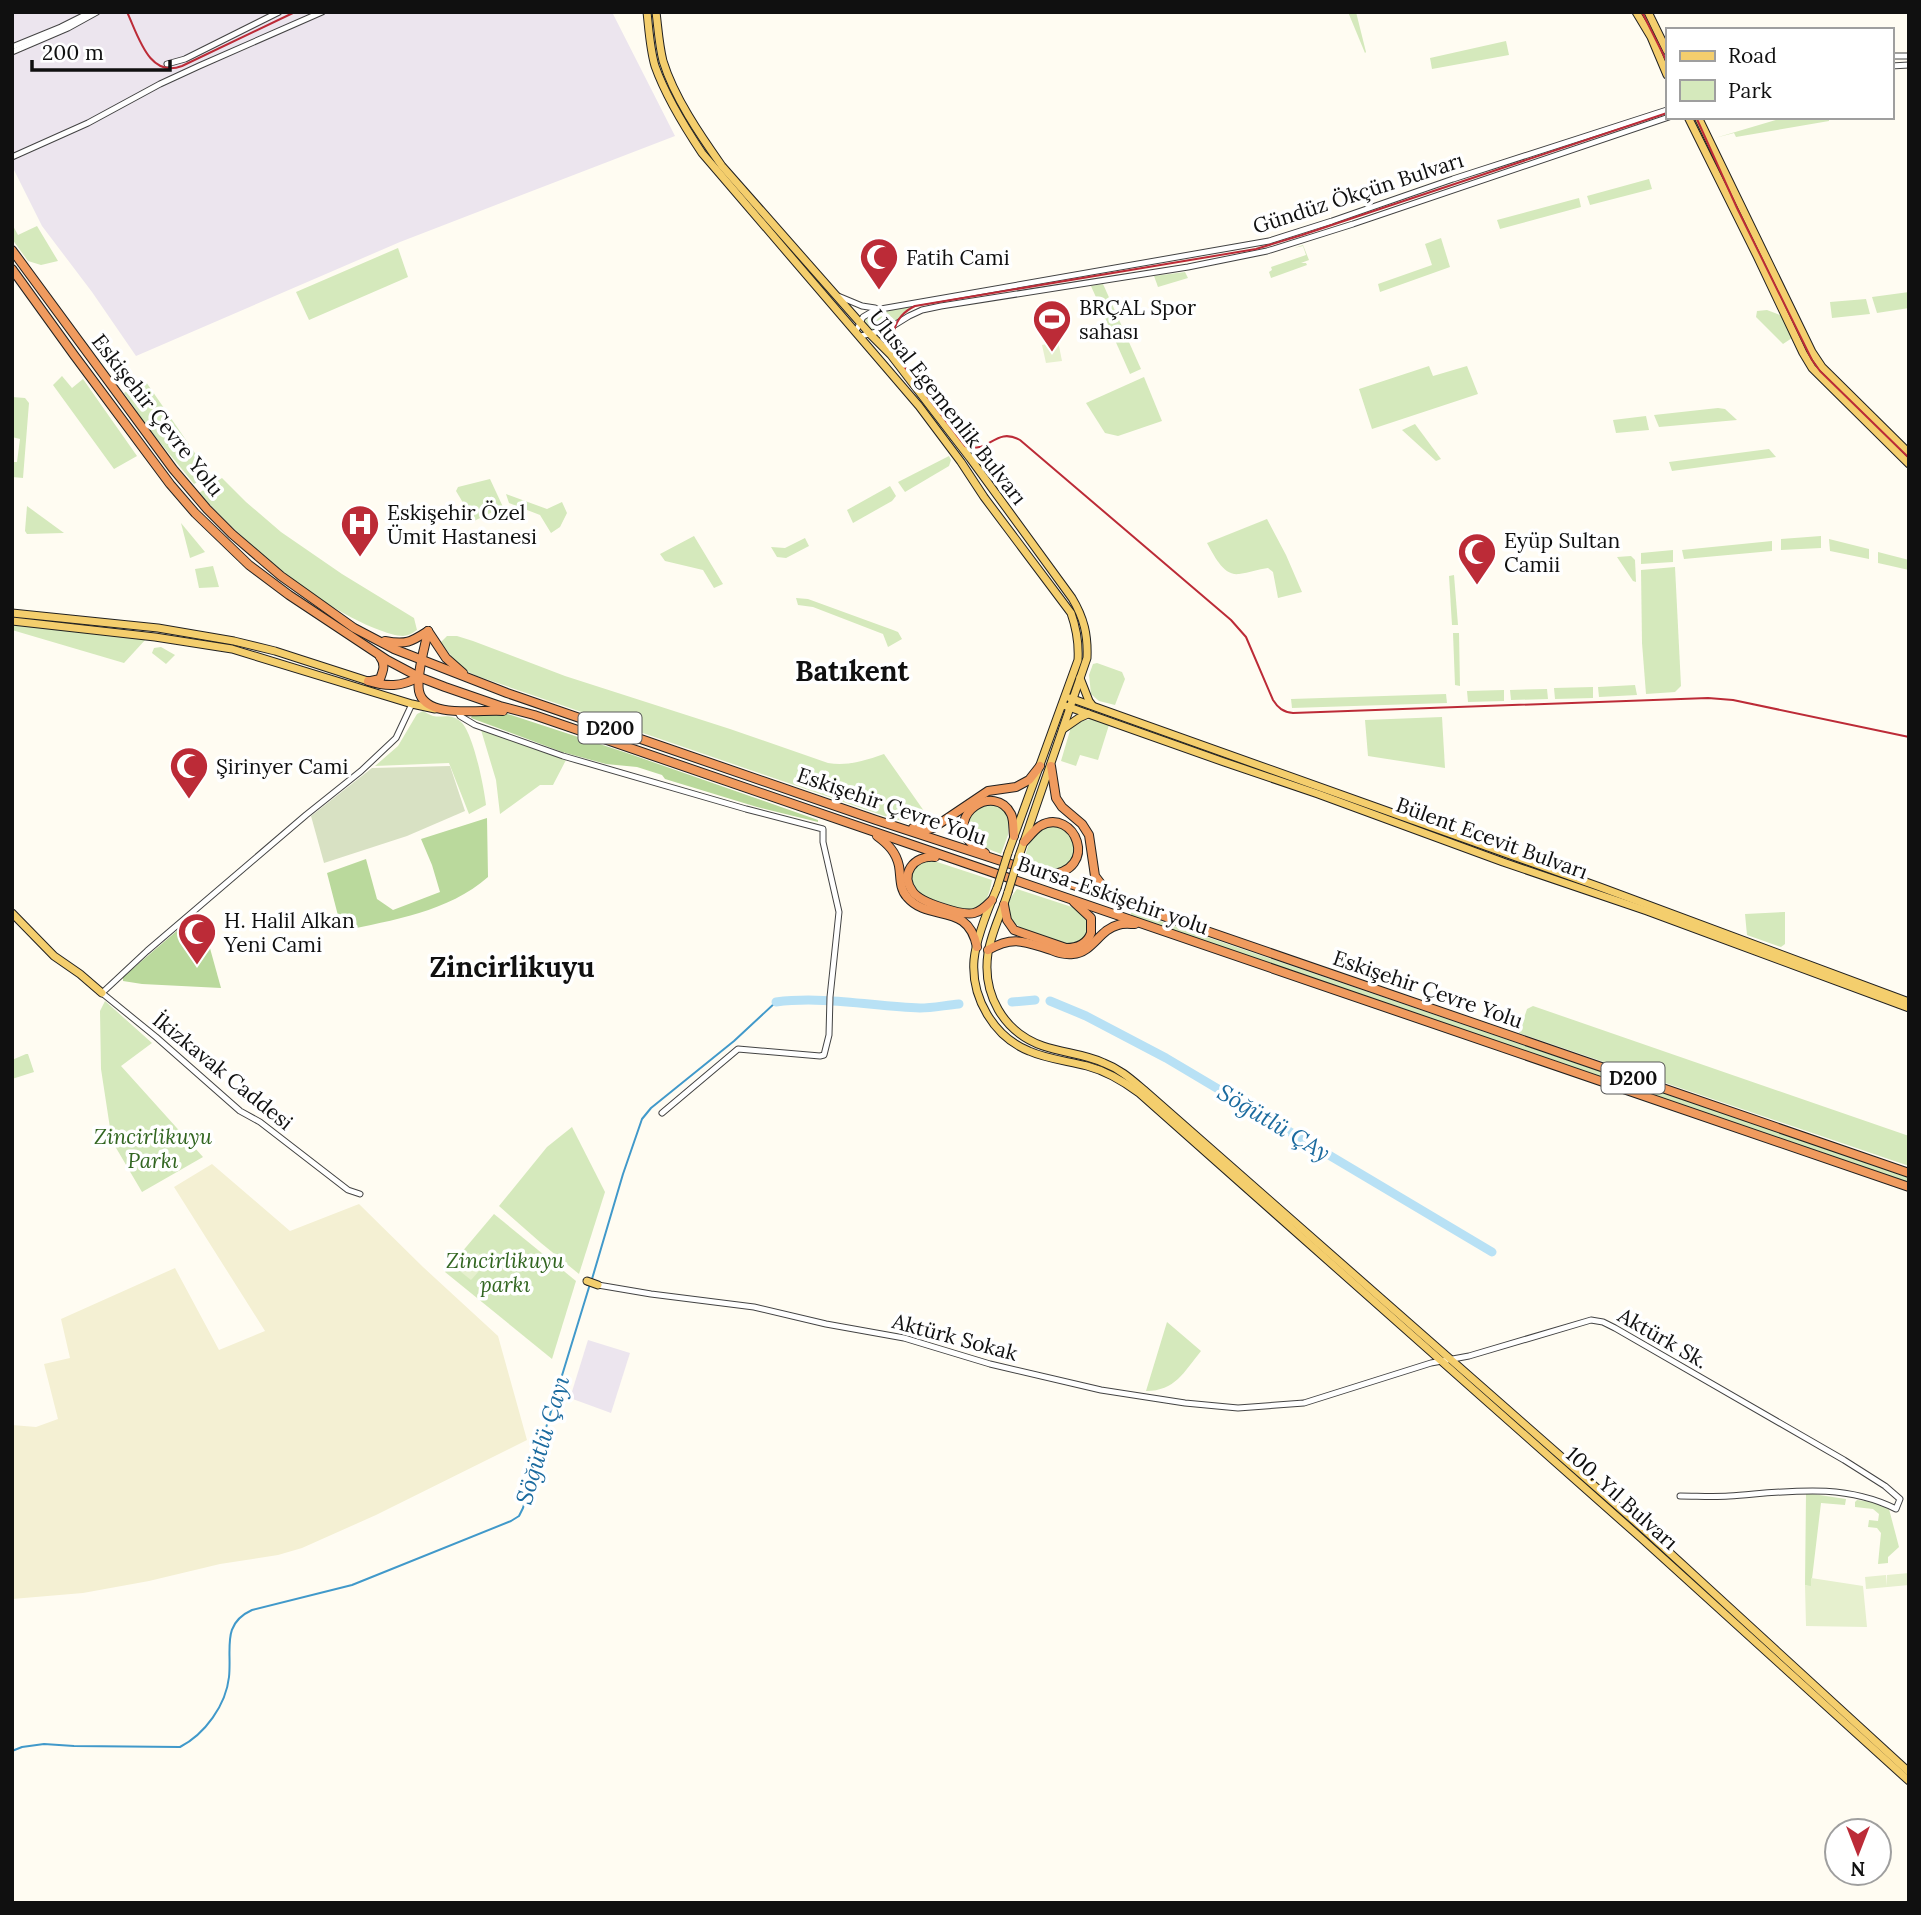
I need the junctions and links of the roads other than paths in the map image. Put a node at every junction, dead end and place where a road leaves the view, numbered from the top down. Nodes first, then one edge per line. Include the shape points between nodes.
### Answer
1 (90, 12) edge
2 (97, 12) edge
3 (279, 12) edge
4 (322, 12) edge
5 (647, 12) edge
6 (656, 12) edge
7 (1636, 12) edge
8 (1648, 12) edge
9 (12, 49) edge
10 (1666, 49) edge
11 (167, 64) dead end
12 (1666, 73) edge
13 (1666, 110) edge
14 (1666, 118) edge
15 (1689, 119) edge
16 (1699, 119) edge
17 (12, 157) edge
18 (12, 250) edge
19 (12, 269) edge
20 (836, 294) junction
21 (885, 308) junction
22 (860, 322) junction
23 (894, 326) junction
24 (858, 334) junction
25 (870, 334) junction
26 (891, 355) junction
27 (1909, 453) edge
28 (1909, 464) edge
29 (12, 613) edge
30 (12, 621) edge
31 (428, 631) junction
32 (362, 633) junction
33 (378, 655) junction
34 (423, 660) junction
35 (419, 677) junction
36 (1080, 678) junction
37 (471, 679) junction
38 (368, 681) junction
39 (1067, 702) junction
40 (412, 704) junction
41 (1096, 708) junction
42 (438, 709) junction
43 (457, 711) junction
44 (1088, 714) junction
45 (534, 715) junction
46 (1063, 729) junction
47 (1040, 766) junction
48 (1051, 766) junction
49 (876, 820) junction
50 (872, 832) junction
51 (1014, 836) junction
52 (1024, 842) junction
53 (990, 857) junction
54 (950, 858) junction
55 (1044, 875) junction
56 (1066, 897) junction
57 (992, 900) junction
58 (1127, 904) junction
59 (1004, 905) junction
60 (12, 913) edge
61 (1140, 923) junction
62 (977, 947) junction
63 (988, 950) junction
64 (102, 993) junction
65 (1359, 997) joint
66 (1909, 1002) edge
67 (1909, 1008) edge
68 (1141, 1092) junction
69 (662, 1112) dead end
70 (1909, 1172) edge
71 (1909, 1187) edge
72 (360, 1194) dead end
73 (587, 1282) dead end
74 (598, 1285) joint
75 (1447, 1361) junction
76 (1304, 1403) joint
77 (1680, 1496) dead end
78 (1843, 1717) junction
79 (1909, 1772) edge
80 (1909, 1781) edge

1 - 9 street
2 - 9 street
3 - 11 street
4 - 17 street
5 - 24 main road, Ulusal Egemenlik Bulvarı via 655,65 702,153
6 - 20 main road, Ulusal Egemenlik Bulvarı via 663,60 703,139
7 - 12 main road
8 - 10 main road
13 - 21 street, Gündüz Ökçün Bulvarı via 1269,241
14 - 23 street, Gündüz Ökçün Bulvarı via 1267,251 941,306 922,310
15 - 28 main road via 1812,368
16 - 27 main road via 1812,352
18 - 32 highway, Eskişehir Çevre Yolu / D200 via 192,492 256,555
19 - 33 highway, Eskişehir Çevre Yolu / D200 via 195,513 270,582
20 - 21 street via 862,306
20 - 22 main road, Ulusal Egemenlik Bulvarı
21 - 22 street via 867,313
22 - 24 street
22 - 25 main road, Ulusal Egemenlik Bulvarı
23 - 25 street, Gündüz Ökçün Bulvarı
23 - 26 street via 888,340
24 - 25 street, Gündüz Ökçün Bulvarı
24 - 39 main road, Ulusal Egemenlik Bulvarı via 919,406 1071,614 1079,643
25 - 26 main road, Ulusal Egemenlik Bulvarı
26 - 36 main road, Ulusal Egemenlik Bulvarı via 1072,598 1087,634 1087,657
29 - 38 main road via 234,641
30 - 40 main road via 232,649
31 - 32 highway via 404,643
31 - 34 highway
31 - 37 highway via 446,658
32 - 34 highway, Eskişehir Çevre Yolu / D200
33 - 35 highway, Eskişehir Çevre Yolu / D200
33 - 38 highway via 383,672 380,679
34 - 35 highway
34 - 37 highway, Eskişehir Çevre Yolu / D200
35 - 38 highway via 400,685
35 - 42 highway via 421,696
35 - 45 highway, Bursa-Eskişehir yolu / D200
36 - 39 main road, Ulusal Egemenlik Bulvarı
36 - 41 main road
37 - 49 highway, Eskişehir Çevre Yolu / D200
39 - 41 main road, Bülent Ecevit Bulvarı
39 - 44 main road, Bülent Ecevit Bulvarı
39 - 46 main road, Ulusal Egemenlik Bulvarı
39 - 47 main road, Ulusal Egemenlik Bulvarı
40 - 42 main road
40 - 64 street via 396,738 361,771
41 - 66 main road, Bülent Ecevit Bulvarı
42 - 43 highway
43 - 45 highway
43 - 69 street via 475,725 563,756 823,830 839,912 824,1055 738,1049
44 - 46 main road
44 - 67 main road, Bülent Ecevit Bulvarı
45 - 50 highway, Bursa-Eskişehir yolu / D200
46 - 48 main road, Ulusal Egemenlik Bulvarı
47 - 49 highway via 1029,780 988,791 933,828
47 - 51 main road, Ulusal Egemenlik Bulvarı
48 - 52 main road, Ulusal Egemenlik Bulvarı
48 - 58 highway via 1056,798 1089,835 1095,876 1107,892
49 - 53 highway, Eskişehir Çevre Yolu / D200
50 - 54 highway, Bursa-Eskişehir yolu / D200
50 - 62 highway via 893,850 906,897 961,919 972,930
51 - 53 highway via 1013,817 1002,804 988,801 972,808 966,818 966,835
51 - 57 main road, Ulusal Egemenlik Bulvarı, bridge
52 - 55 highway via 1051,822 1076,836 1078,856 1072,866
52 - 59 main road, Ulusal Egemenlik Bulvarı, bridge
53 - 55 highway, Eskişehir Çevre Yolu / D200
54 - 56 highway, Bursa-Eskişehir yolu / D200
54 - 57 highway via 923,856 913,863 908,877 915,895 962,913 977,912
55 - 58 highway, Eskişehir Çevre Yolu / D200
56 - 59 highway via 1088,914 1092,923 1089,937 1074,948 1014,930
56 - 61 highway, Bursa-Eskişehir yolu / D200
57 - 62 main road, Ulusal Egemenlik Bulvarı
58 - 70 highway, Eskişehir Çevre Yolu / D200
59 - 63 main road, Ulusal Egemenlik Bulvarı
60 - 64 main road via 54,956
61 - 63 highway via 1118,925 1081,953 1071,955 1019,940
61 - 65 highway, Bursa-Eskişehir yolu / D200
62 - 68 main road, Ulusal Egemenlik Bulvarı via 978,992 992,1023 1009,1039 1027,1051 1090,1067
63 - 68 main road, Ulusal Egemenlik Bulvarı via 987,985 992,1001 1013,1028 1041,1045 1119,1069
64 - 72 street, İkizkavak Caddesi via 240,1111 348,1190
65 - 71 highway, Eskişehir Çevre Yolu / D200
68 - 75 main road, 100. Yıl Bulvarı via 1307,1245
73 - 74 main road
74 - 76 street, Aktürk Sokak via 754,1307 904,1338 1101,1390 1238,1408
75 - 76 street, Aktürk Sk.
75 - 77 street, Aktürk Sk. via 1591,1320 1603,1322 1844,1460 1900,1499 1896,1509 1863,1497 1804,1490
75 - 78 main road, 100. Yıl Bulvarı via 1653,1537
78 - 79 main road, 100. Yıl Bulvarı
78 - 80 main road, 100. Yıl Bulvarı

